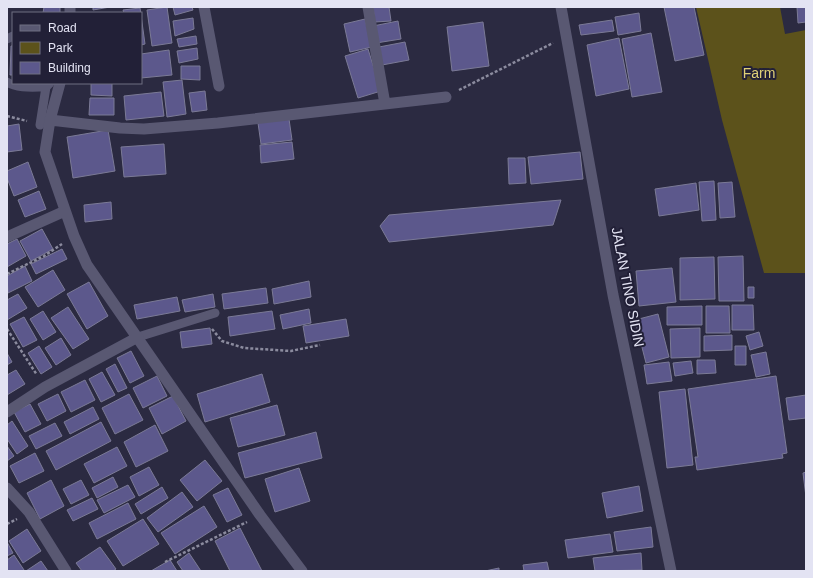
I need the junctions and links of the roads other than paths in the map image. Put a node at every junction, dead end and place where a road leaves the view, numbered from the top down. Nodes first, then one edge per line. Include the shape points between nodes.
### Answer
1 (204, 7) edge
2 (368, 7) edge
3 (561, 7) edge
4 (7, 82) edge
5 (60, 84) edge
6 (48, 85) edge
7 (219, 86) dead end
8 (446, 97) road end
9 (385, 104) junction
10 (45, 123) junction
11 (65, 211) junction
12 (7, 237) edge
13 (215, 313) dead end
14 (138, 337) junction
15 (7, 412) edge
16 (7, 488) edge
17 (66, 571) edge
18 (302, 571) edge
19 (671, 571) edge

1 - 7 street
2 - 9 street
3 - 19 street, JALAN TINO SIDIN via 613,295
4 - 6 lane via 17,86
5 - 10 street
6 - 10 lane
8 - 9 street
9 - 10 street via 144,129
10 - 11 street via 45,152
11 - 12 street
11 - 14 street via 87,265
13 - 14 lane
14 - 15 street via 44,387
14 - 18 street via 260,516
16 - 17 street via 28,512

